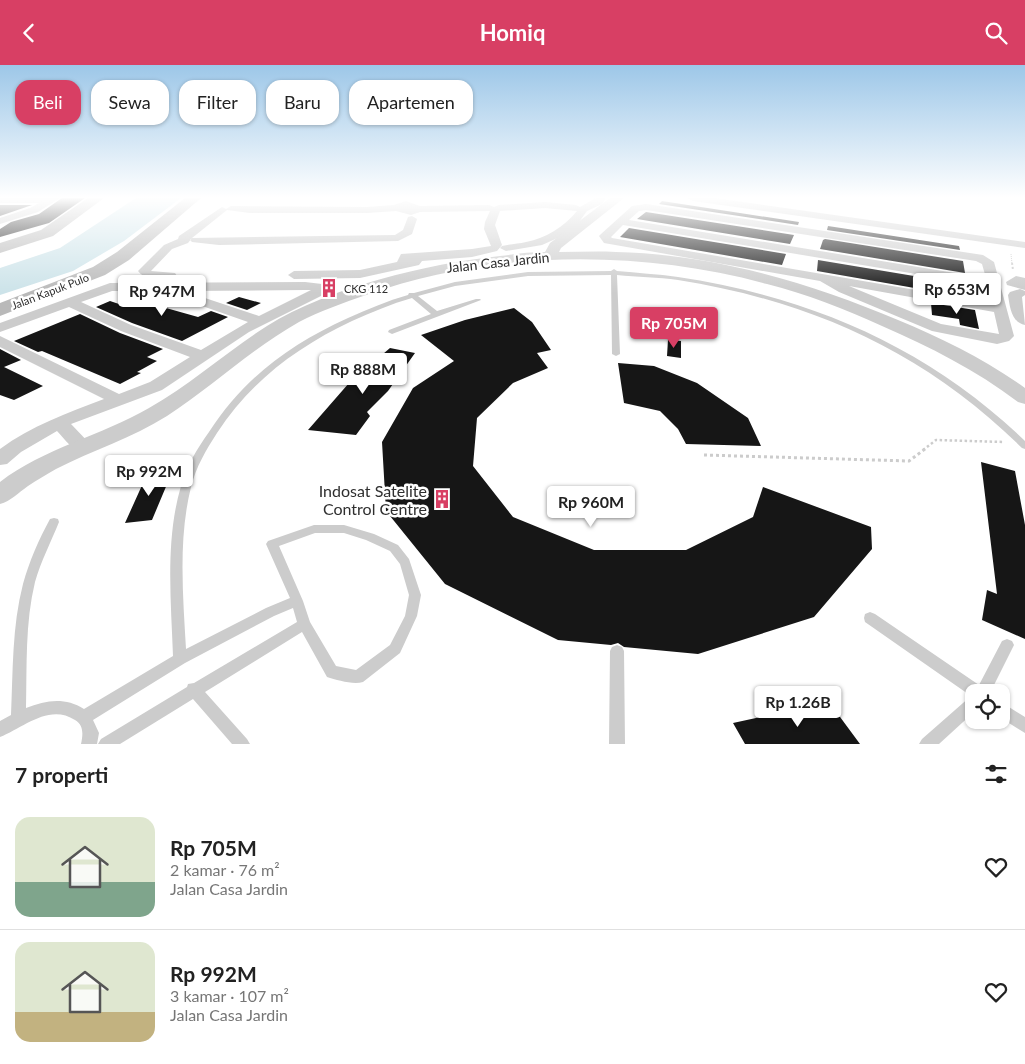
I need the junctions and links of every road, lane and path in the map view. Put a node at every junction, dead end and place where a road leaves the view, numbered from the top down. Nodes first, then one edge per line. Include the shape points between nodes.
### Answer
1 (52, 230) edge
2 (155, 230) edge
3 (202, 230) edge
4 (414, 230) edge
5 (489, 230) edge
6 (560, 230) edge
7 (577, 230) edge
8 (589, 230) edge
9 (612, 230) edge
10 (667, 230) edge
11 (793, 230) edge
12 (917, 230) edge
13 (814, 233) junction
14 (193, 238) junction
15 (497, 245) junction
16 (1025, 245) edge
17 (0, 249) edge
18 (562, 252) junction
19 (1015, 252) dead end
20 (809, 253) junction
21 (410, 256) junction
22 (614, 271) junction
23 (823, 278) junction
24 (801, 281) junction
25 (993, 283) junction
26 (161, 287) junction
27 (1021, 287) edge
28 (411, 294) junction
29 (478, 300) dead end
30 (69, 302) junction
31 (1000, 309) junction
32 (0, 310) edge
33 (436, 314) junction
34 (1025, 318) edge
35 (260, 321) junction
36 (0, 328) edge
37 (392, 332) dead end
38 (0, 341) edge
39 (616, 354) dead end
40 (203, 356) junction
41 (1025, 398) edge
42 (118, 400) junction
43 (59, 422) junction
44 (1023, 443) edge
45 (83, 447) junction
46 (5, 449) edge
47 (704, 455) dead end
48 (0, 495) edge
49 (54, 523) dead end
50 (297, 601) junction
51 (870, 618) dead end
52 (304, 624) junction
53 (1008, 645) dead end
54 (617, 651) dead end
55 (180, 659) junction
56 (968, 684) edge
57 (986, 684) edge
58 (193, 689) junction
59 (965, 711) edge
60 (1010, 715) edge
61 (84, 717) junction
62 (18, 718) junction
63 (1025, 726) edge
64 (0, 730) edge
65 (88, 744) edge
66 (106, 744) edge
67 (242, 744) edge
68 (617, 744) edge
69 (927, 744) edge

1 - 17 main road
2 - 32 main road, Jalan Kapuk Pulo via 99,271
3 - 14 street
4 - 21 street
5 - 15 street
6 - 15 street via 537,244
7 - 18 street via 555,247
8 - 18 street
9 - 24 street via 605,239
10 - 20 street
11 - 13 street
12 - 16 street
13 - 20 street
13 - 25 street via 979,258 988,262
14 - 21 street via 219,242 378,239
14 - 21 street via 168,247 146,268 146,273 156,276 360,274 387,269
15 - 21 street via 472,253
18 - 21 street, Jalan Casa Jardin via 489,260
18 - 24 street, Jalan Casa Jardin via 651,258
19 - 27 path via 1010,254
20 - 24 street
20 - 25 street
21 - 45 street, Jalan Casa Jardin via 344,296 259,337 160,411
22 - 28 lane via 510,275
22 - 39 lane
22 - 44 lane via 693,281 777,300 879,339 949,381
23 - 24 street
23 - 31 street
23 - 31 street via 945,330 1004,339 1007,336
24 - 41 street, Jalan Casa Jardin via 983,368
25 - 31 street
26 - 30 street via 104,287
26 - 35 street
26 - 35 street via 305,285 319,290
27 - 34 street via 1015,295 1017,311
28 - 33 lane
28 - 55 lane via 355,315 270,365 236,398 214,429 194,463 182,501 178,603
29 - 33 lane
30 - 36 street
30 - 40 street via 126,328
33 - 37 lane
35 - 40 street
38 - 42 street
40 - 42 street via 156,386
42 - 43 street
43 - 45 street
43 - 46 street
44 - 47 path via 936,440 909,461 900,462
45 - 48 street, Jalan Casa Jardin
49 - 62 lane via 29,583 22,621
50 - 52 lane
50 - 52 lane via 272,545 314,529 344,529 370,537 394,548 405,562 415,595 411,616 395,649 358,677 332,673
50 - 55 lane
51 - 56 lane
52 - 58 lane
53 - 57 lane
54 - 68 lane
55 - 61 lane
58 - 66 lane
58 - 67 lane
59 - 69 lane
60 - 63 lane
61 - 62 lane via 68,708 45,709
61 - 65 lane via 91,733
62 - 64 lane

